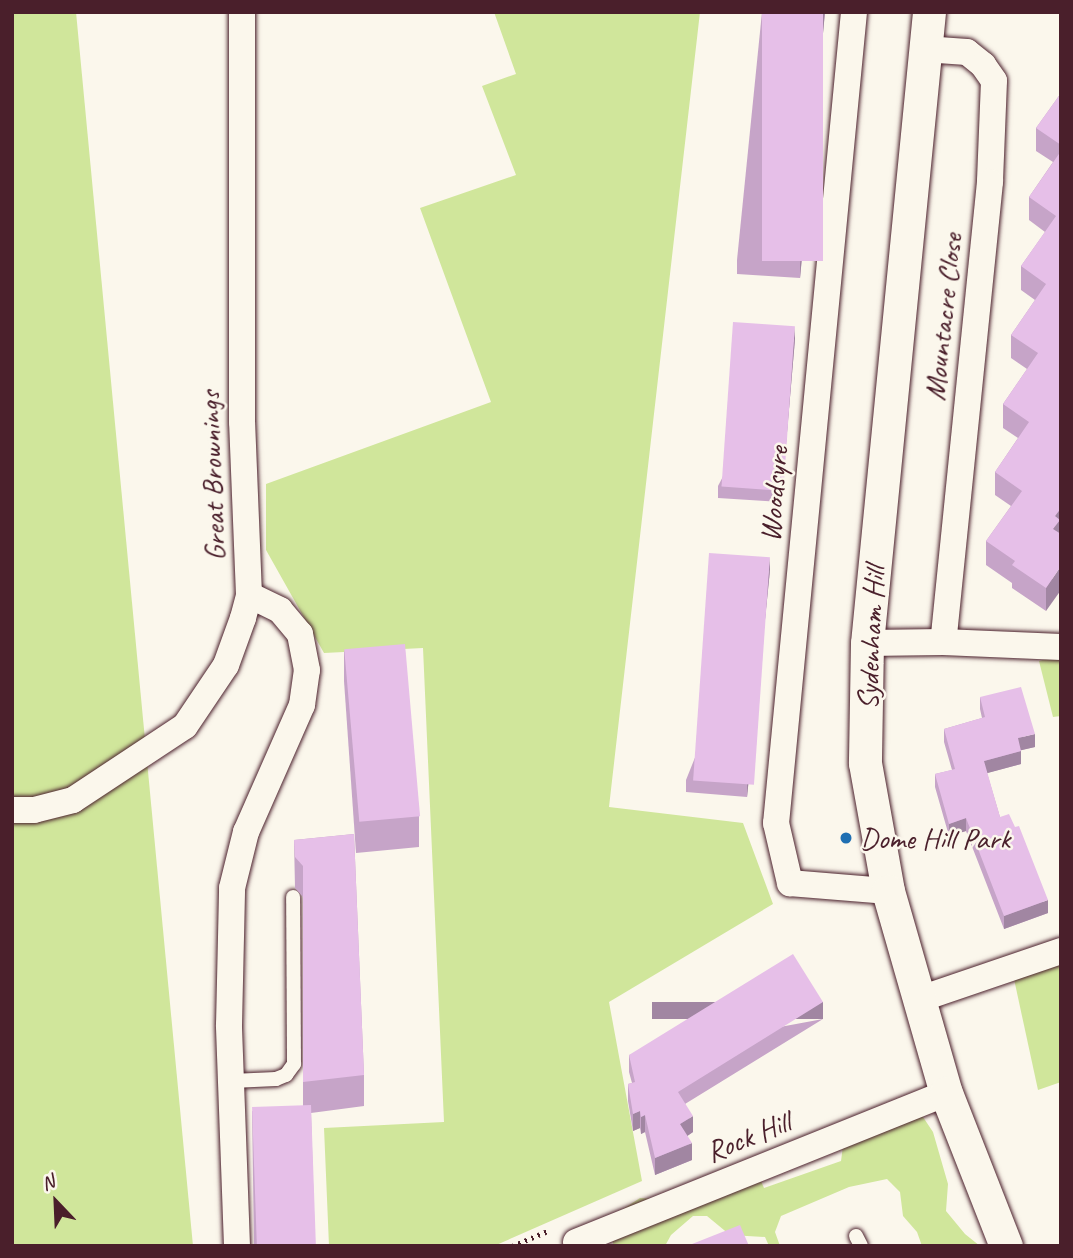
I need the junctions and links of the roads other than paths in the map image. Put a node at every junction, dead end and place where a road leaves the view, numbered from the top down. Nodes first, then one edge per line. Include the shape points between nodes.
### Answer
1 (242, 12) edge
2 (854, 12) edge
3 (929, 12) edge
4 (924, 49) junction
5 (249, 595) junction
6 (943, 642) junction
7 (867, 643) junction
8 (1061, 647) edge
9 (12, 810) edge
10 (888, 891) junction
11 (293, 897) edge
12 (1061, 951) edge
13 (920, 999) junction
14 (232, 1081) junction
15 (946, 1093) junction
16 (576, 1242) dead end
17 (237, 1246) edge
18 (1006, 1246) edge

1 - 5 street, Great Brownings via 242,422
2 - 10 street, Woodsyre via 776,823 790,883
3 - 4 street, Sydenham Hill
4 - 6 street, Mountacre Close via 967,52 994,81 990,181
4 - 7 street, Sydenham Hill
5 - 9 street, Great Brownings via 226,665 186,726 73,800 34,810
5 - 14 street via 280,610 300,634 307,670 302,705 246,832 232,888
6 - 7 street
6 - 8 street
7 - 10 street, Sydenham Hill via 865,763
10 - 13 street, Sydenham Hill
11 - 14 lane via 294,1064 276,1079
12 - 13 street
13 - 15 street, Sydenham Hill
14 - 17 street
15 - 16 street, Rock Hill
15 - 18 street, Sydenham Hill

